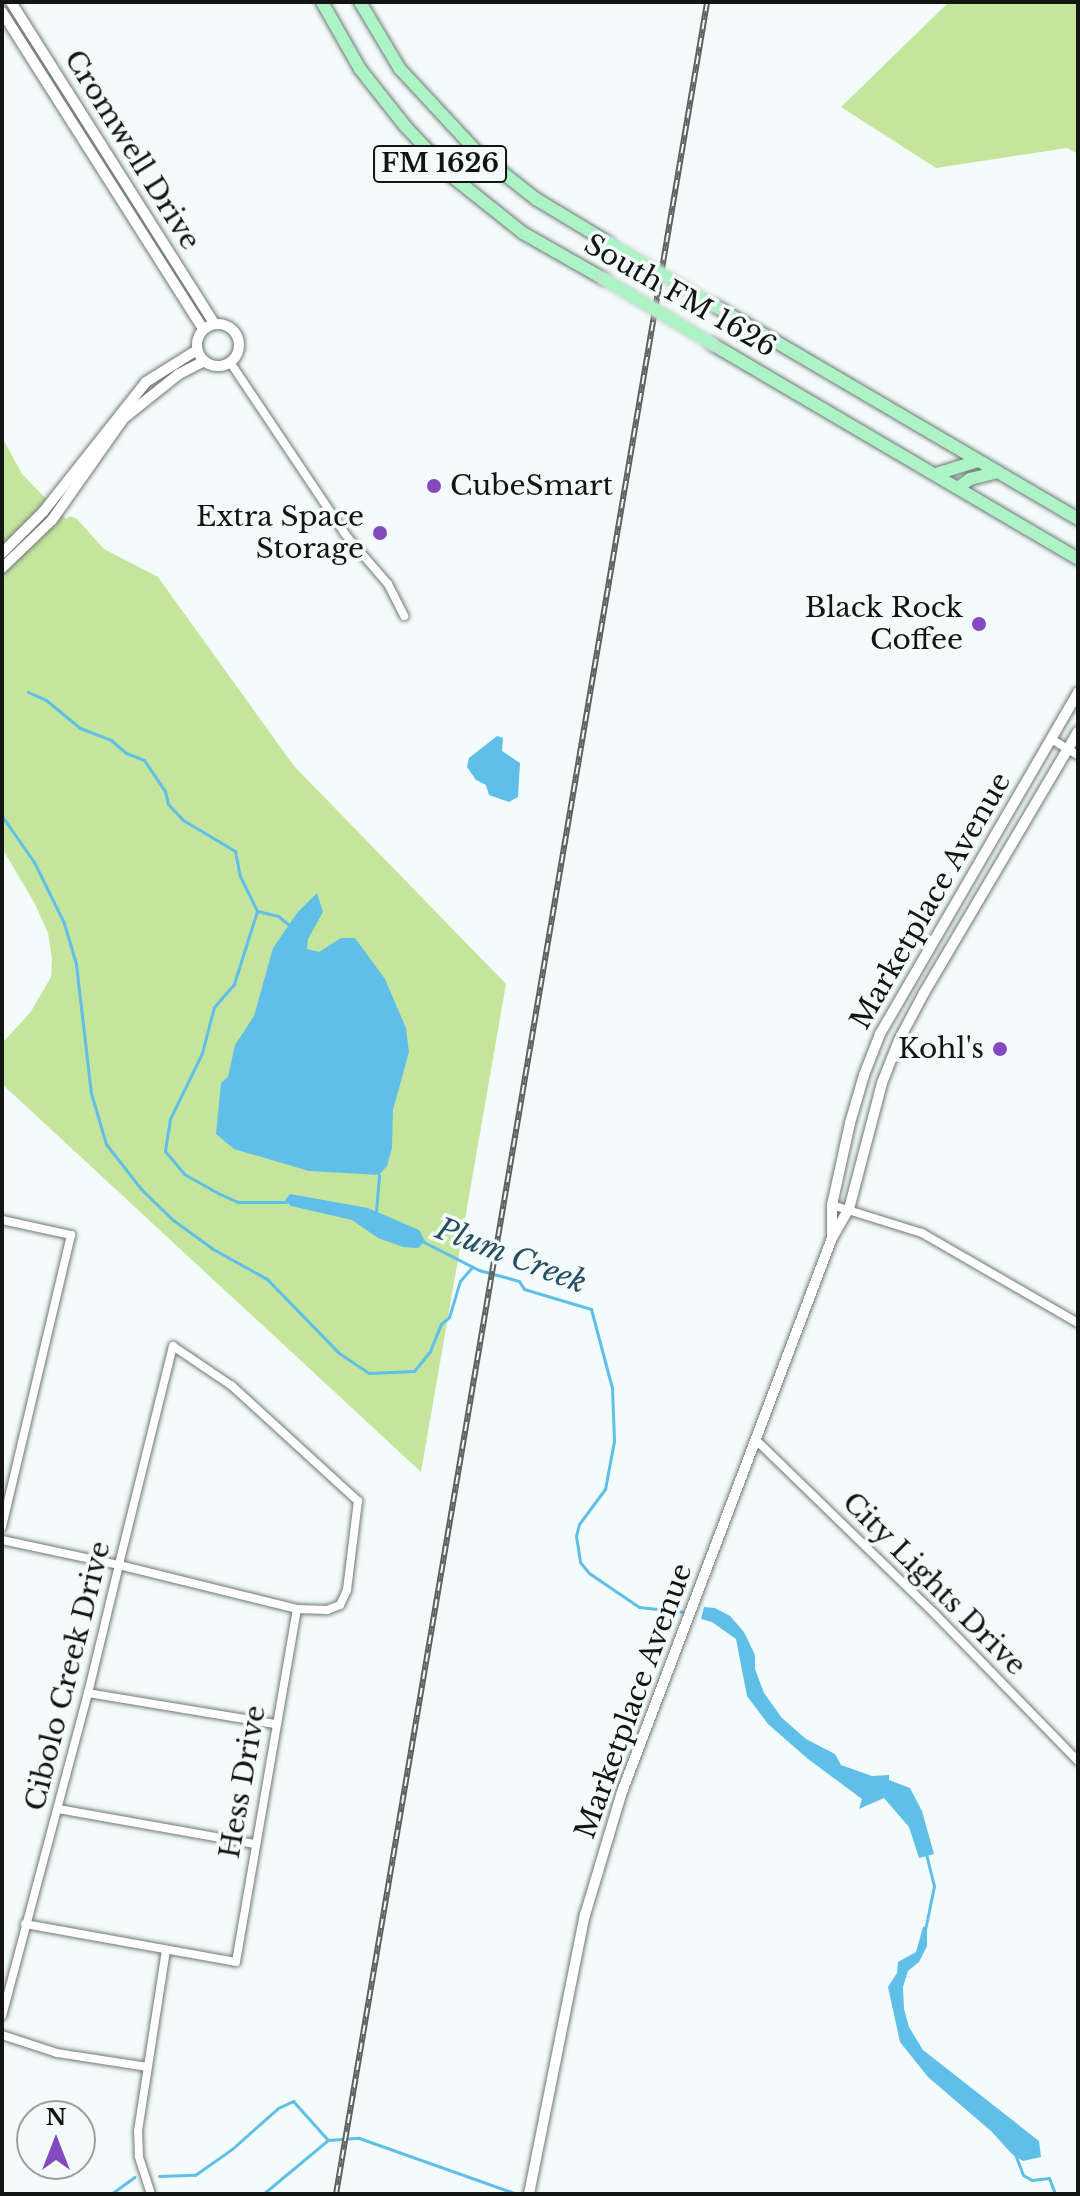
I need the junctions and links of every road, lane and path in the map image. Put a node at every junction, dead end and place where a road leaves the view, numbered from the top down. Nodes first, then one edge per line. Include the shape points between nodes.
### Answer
1 (11, 2) edge
2 (322, 2) edge
3 (360, 2) edge
4 (2, 12) edge
5 (214, 323) junction
6 (203, 329) junction
7 (197, 350) junction
8 (204, 361) junction
9 (230, 362) junction
10 (978, 461) junction
11 (998, 472) junction
12 (936, 474) junction
13 (959, 487) junction
14 (1078, 519) edge
15 (2, 553) edge
16 (1078, 559) edge
17 (2, 568) edge
18 (404, 616) dead end
19 (1078, 692) edge
20 (1078, 732) edge
21 (1051, 739) junction
22 (1073, 752) edge
23 (832, 1205) junction
24 (849, 1209) junction
25 (2, 1220) edge
26 (832, 1238) junction
27 (1078, 1323) edge
28 (757, 1441) junction
29 (2, 1527) edge
30 (2, 1540) edge
31 (119, 1565) junction
32 (297, 1609) junction
33 (88, 1693) junction
34 (275, 1724) junction
35 (1078, 1761) edge
36 (58, 1809) junction
37 (255, 1844) junction
38 (25, 1924) junction
39 (166, 1950) junction
40 (2, 2016) edge
41 (2, 2035) edge
42 (147, 2067) junction
43 (151, 2194) edge
44 (529, 2194) edge

1 - 5 street, Cromwell Drive
2 - 12 main road, South FM 1626 / FM 1626, bridge via 360,69 405,126 454,178 523,233
3 - 10 main road, South FM 1626 / FM 1626, bridge via 400,69 479,154 536,199
4 - 6 street, Cromwell Drive
5 - 6 street
5 - 9 street via 227,325 239,339
6 - 7 street
7 - 8 street
7 - 15 street via 146,382 43,512
8 - 9 street via 217,366
8 - 17 street via 124,418 52,520
9 - 18 street via 345,534 388,584
10 - 11 main road, South FM 1626 / FM 1626
10 - 12 main road
11 - 13 main road
11 - 14 main road, South FM 1626 / FM 1626
12 - 13 main road, South FM 1626 / FM 1626
13 - 16 main road, South FM 1626 / FM 1626
19 - 21 street, Marketplace Avenue
20 - 22 street, Marketplace Avenue
21 - 22 street
21 - 23 street, Marketplace Avenue via 880,1034 864,1075
22 - 24 street, Marketplace Avenue via 899,1040 882,1083
23 - 24 street
23 - 26 street, Marketplace Avenue
24 - 26 street, Marketplace Avenue
24 - 27 street via 922,1233
25 - 29 street via 71,1235
26 - 28 street, Marketplace Avenue
28 - 35 street, City Lights Drive
28 - 44 street, Marketplace Avenue via 622,1792 585,1915
30 - 31 street
31 - 32 street
31 - 32 street, Cibolo Creek Drive via 173,1346 232,1386 358,1501 347,1590 340,1605
31 - 33 street, Cibolo Creek Drive
32 - 34 street, Hess Drive
33 - 34 street
33 - 36 street, Cibolo Creek Drive
34 - 37 street, Hess Drive
36 - 37 street
36 - 38 street, Cibolo Creek Drive
37 - 39 street, Hess Drive via 236,1962
38 - 39 street
38 - 40 street, Cibolo Creek Drive
39 - 42 street
41 - 42 street via 57,2053
42 - 43 street via 138,2131 139,2156

